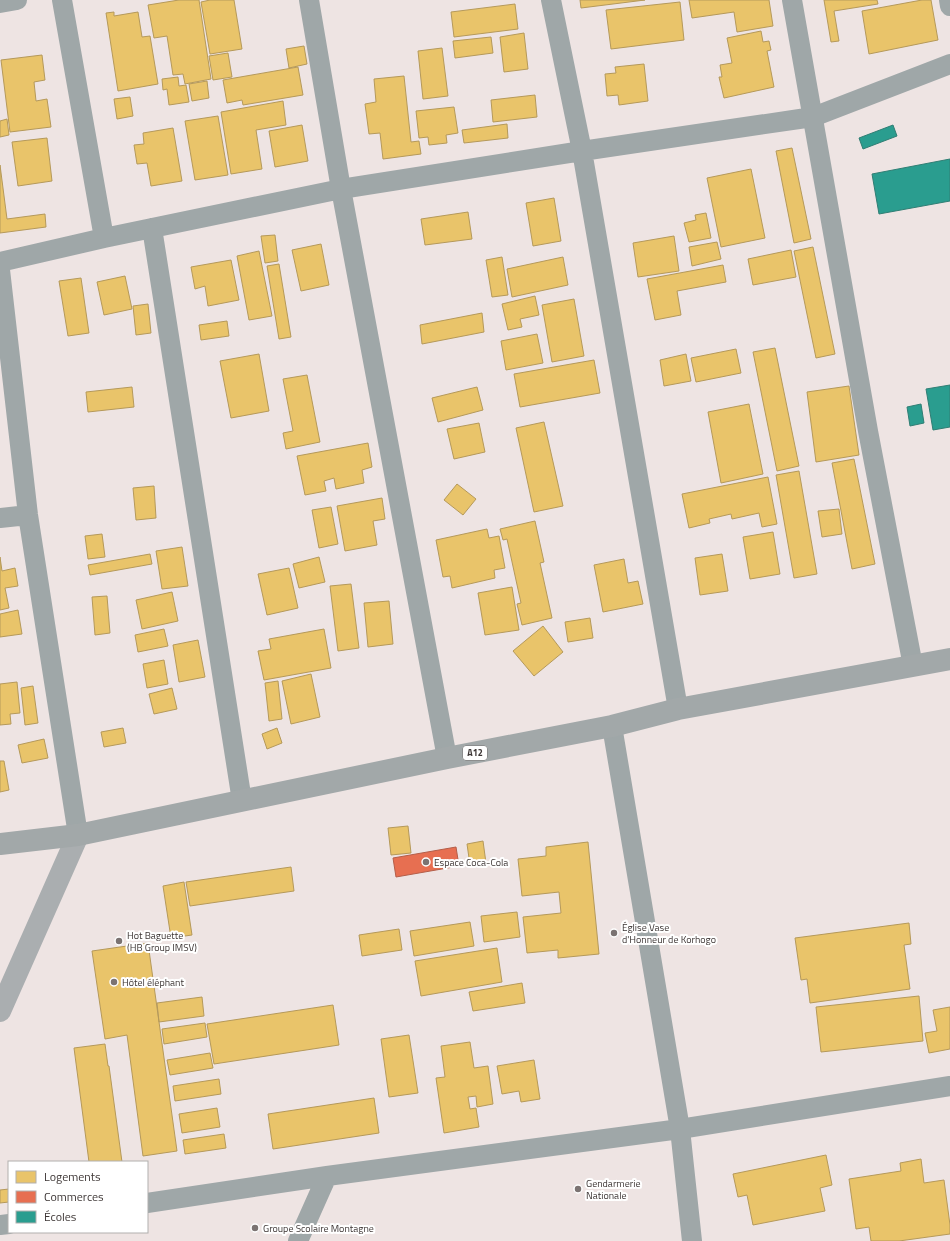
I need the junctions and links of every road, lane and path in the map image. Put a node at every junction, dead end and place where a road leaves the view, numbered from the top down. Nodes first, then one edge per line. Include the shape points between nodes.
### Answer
1 (17, 0) edge
2 (62, 0) edge
3 (309, 0) edge
4 (552, 0) edge
5 (792, 0) edge
6 (949, 0) edge
7 (0, 3) edge
8 (950, 6) edge
9 (950, 64) edge
10 (813, 117) junction
11 (582, 151) junction
12 (342, 189) junction
13 (152, 228) junction
14 (104, 238) junction
15 (0, 262) edge
16 (0, 270) edge
17 (28, 515) junction
18 (0, 518) edge
19 (950, 659) edge
20 (913, 666) junction
21 (678, 709) junction
22 (612, 726) junction
23 (447, 758) junction
24 (242, 801) junction
25 (78, 835) junction
26 (0, 844) edge
27 (0, 1011) edge
28 (950, 1086) edge
29 (680, 1129) junction
30 (327, 1176) junction
31 (148, 1203) edge
32 (298, 1241) edge
33 (692, 1241) edge

1 - 7 street
2 - 14 street
3 - 12 street
4 - 11 street
5 - 10 street
6 - 8 street
9 - 10 street
10 - 11 street
10 - 20 street via 868,431
11 - 12 street
11 - 21 street
12 - 13 street
12 - 23 street
13 - 14 street
13 - 24 street
14 - 15 street
16 - 17 street
17 - 18 street
17 - 25 street
19 - 20 main road, A12
20 - 21 main road, A12
21 - 22 main road, A12
22 - 23 main road, A12
22 - 29 street
23 - 24 main road, A12
24 - 25 main road, A12
25 - 26 main road, A12
25 - 27 street
28 - 29 street
29 - 30 street
29 - 33 street
30 - 31 street
30 - 32 street

